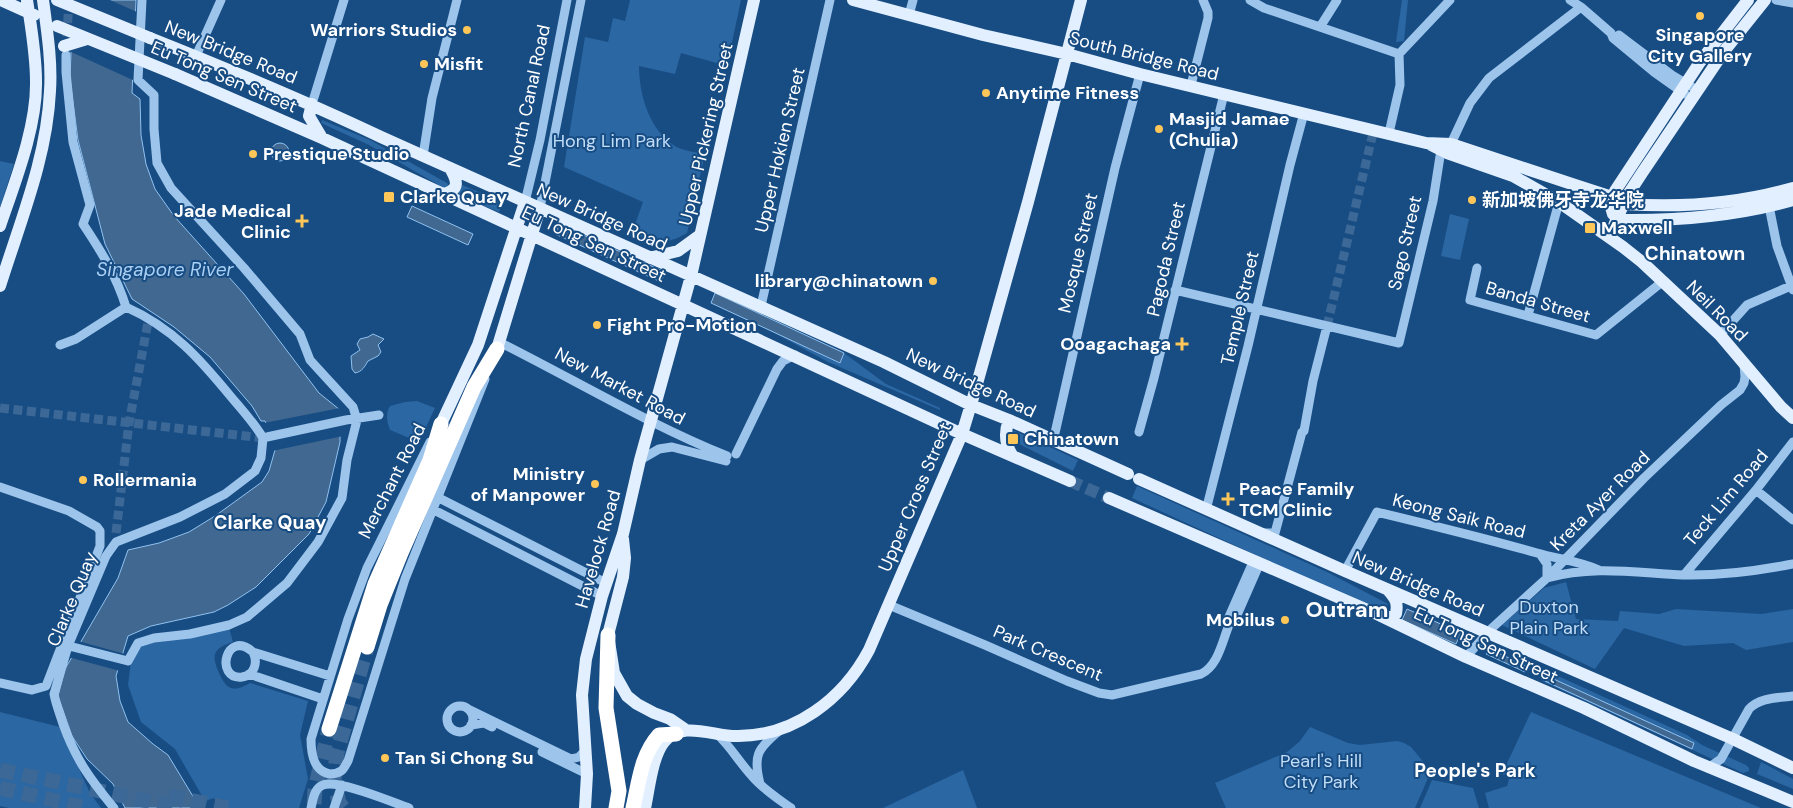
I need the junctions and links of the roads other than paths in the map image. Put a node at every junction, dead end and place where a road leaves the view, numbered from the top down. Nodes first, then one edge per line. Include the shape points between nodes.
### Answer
1 (1, 0) edge
2 (28, 0) edge
3 (43, 0) edge
4 (57, 0) edge
5 (142, 0) edge
6 (220, 0) edge
7 (344, 0) edge
8 (458, 0) edge
9 (566, 0) edge
10 (581, 0) edge
11 (754, 0) edge
12 (830, 0) edge
13 (853, 0) edge
14 (913, 0) edge
15 (1081, 0) edge
16 (1203, 0) edge
17 (1250, 0) edge
18 (1337, 0) edge
19 (1450, 0) edge
20 (1570, 0) edge
21 (1748, 0) edge
22 (1765, 0) edge
23 (1776, 0) edge
24 (1789, 2) edge
25 (1581, 6) junction
26 (29, 13) junction
27 (909, 15) junction
28 (51, 23) junction
29 (1320, 27) junction
30 (87, 40) junction
31 (65, 51) junction
32 (1067, 54) junction
33 (1399, 54) junction
34 (49, 56) junction
35 (196, 56) junction
36 (1140, 74) junction
37 (1192, 85) junction
38 (1683, 87) junction
39 (1224, 94) junction
40 (1694, 94) junction
41 (312, 104) junction
42 (1304, 113) junction
43 (1389, 133) junction
44 (322, 138) junction
45 (1446, 149) junction
46 (423, 156) junction
47 (450, 168) junction
48 (1793, 188) edge
49 (443, 194) junction
50 (1612, 197) junction
51 (1793, 200) edge
52 (1768, 201) junction
53 (525, 202) junction
54 (1559, 202) junction
55 (1625, 204) junction
56 (540, 208) junction
57 (1618, 220) junction
58 (0, 226) edge
59 (516, 228) junction
60 (531, 235) junction
61 (700, 236) junction
62 (1609, 237) junction
63 (649, 258) junction
64 (1477, 268) dead end
65 (691, 276) junction
66 (1662, 282) junction
67 (0, 286) edge
68 (1792, 287) edge
69 (1175, 290) junction
70 (683, 304) junction
71 (761, 306) junction
72 (126, 307) junction
73 (1256, 310) junction
74 (1528, 315) junction
75 (1327, 326) junction
76 (1720, 335) junction
77 (60, 345) dead end
78 (498, 345) junction
79 (795, 355) junction
80 (1744, 363) junction
81 (971, 405) junction
82 (378, 415) dead end
83 (1793, 418) edge
84 (357, 420) junction
85 (1008, 420) junction
86 (650, 422) junction
87 (441, 424) junction
88 (1139, 432) dead end
89 (962, 434) junction
90 (1052, 439) junction
91 (265, 440) junction
92 (1793, 442) edge
93 (1012, 455) junction
94 (729, 457) junction
95 (640, 460) junction
96 (1070, 481) tunnel mouth
97 (1290, 483) junction
98 (0, 487) edge
99 (1756, 490) junction
100 (439, 498) junction
101 (1109, 498) tunnel mouth
102 (434, 510) junction
103 (1206, 510) junction
104 (468, 514) junction
105 (1793, 520) edge
106 (463, 525) junction
107 (623, 534) junction
108 (1258, 534) junction
109 (520, 540) junction
110 (1277, 542) junction
111 (515, 551) junction
112 (1540, 554) junction
113 (549, 555) junction
114 (1566, 559) junction
115 (1256, 563) junction
116 (1793, 564) edge
117 (544, 566) junction
118 (570, 566) junction
119 (1600, 570) junction
120 (1345, 571) junction
121 (1684, 575) junction
122 (565, 577) junction
123 (1547, 578) junction
124 (606, 583) junction
125 (1388, 590) junction
126 (602, 596) junction
127 (889, 605) junction
128 (1387, 619) junction
129 (1488, 633) junction
130 (608, 635) junction
131 (366, 647) tunnel mouth
132 (74, 648) dead end
133 (253, 652) junction
134 (1466, 657) junction
135 (249, 674) junction
136 (330, 676) junction
137 (0, 683) edge
138 (1793, 696) edge
139 (323, 699) junction
140 (468, 709) junction
141 (472, 725) junction
142 (329, 729) tunnel mouth
143 (781, 729) junction
144 (681, 732) junction
145 (716, 734) junction
146 (1733, 738) junction
147 (586, 751) junction
148 (1708, 768) junction
149 (1793, 768) edge
150 (587, 774) junction
151 (760, 784) junction
152 (342, 785) junction
153 (1793, 802) edge
154 (114, 808) edge
155 (311, 808) edge
156 (334, 808) edge
157 (409, 808) edge
158 (585, 808) edge
159 (616, 808) edge
160 (633, 808) edge
161 (645, 808) edge
162 (791, 808) edge

1 - 26 main road, Eu Tong Sen Street
2 - 26 main road
3 - 28 main road
4 - 35 main road, New Bridge Road, bridge
5 - 84 street via 138,80 154,95 157,163 171,188 300,334 310,360 353,407
6 - 35 street
7 - 41 street
8 - 46 street via 432,98
9 - 53 street, North Canal Road
10 - 56 street
11 - 61 main road, Upper Pickering Street
12 - 71 street, Upper Hokien Street
13 - 27 main road, South Bridge Road
14 - 27 street
15 - 32 main road, Upper Cross Street
16 - 37 street via 1208,18
17 - 29 street
18 - 29 street
19 - 33 street
20 - 25 street
21 - 38 main road
22 - 40 main road
23 - 24 street
25 - 38 street
25 - 45 street, Sago Street via 1489,78 1470,103
26 - 28 main road, Eu Tong Sen Street
26 - 58 main road via 36,82 33,109 22,160
27 - 32 main road, South Bridge Road
28 - 30 main road, Eu Tong Sen Street, bridge
28 - 34 main road
29 - 33 street
30 - 31 main road, bridge
30 - 44 main road, Eu Tong Sen Street, bridge
31 - 34 main road
31 - 72 street via 72,142 90,205 83,224 107,260
32 - 36 main road, South Bridge Road
32 - 81 main road, Upper Cross Street
33 - 43 street via 1400,85
34 - 67 main road via 50,92 43,150
35 - 41 main road, New Bridge Road
36 - 37 main road, South Bridge Road
36 - 90 street, Mosque Street via 1114,168
37 - 39 main road, South Bridge Road
38 - 40 street
38 - 50 main road
39 - 42 main road, South Bridge Road
39 - 69 street, Pagoda Street
40 - 55 main road via 1642,172
41 - 44 main road via 309,116
41 - 46 main road, New Bridge Road
42 - 43 main road, South Bridge Road
42 - 73 street, Temple Street
43 - 45 main road, South Bridge Road
44 - 49 main road, Eu Tong Sen Street
45 - 50 main road, South Bridge Road
45 - 54 main road, South Bridge Road via 1513,176
45 - 75 street, Sago Street via 1398,343
46 - 47 main road, New Bridge Road
47 - 49 main road via 455,187
47 - 53 main road, New Bridge Road
48 - 52 main road
49 - 59 main road, Eu Tong Sen Street
50 - 55 main road, South Bridge Road
50 - 57 main road via 1611,207
51 - 52 main road
52 - 55 main road
52 - 57 main road via 1704,216
52 - 68 street via 1777,246
53 - 56 main road, New Bridge Road
53 - 59 main road, North Canal Road
54 - 62 main road, South Bridge Road
54 - 74 street
55 - 57 main road
56 - 60 main road
56 - 63 main road, New Bridge Road
57 - 62 main road
59 - 60 main road, Eu Tong Sen Street
59 - 87 main road, Merchant Road via 478,345
60 - 70 main road, Eu Tong Sen Street
60 - 78 main road
61 - 63 main road via 678,251
61 - 65 main road, Upper Pickering Street
62 - 66 main road, Neil Road
63 - 65 main road, New Bridge Road
64 - 74 street, Banda Street via 1470,300
65 - 70 main road, Upper Pickering Street
65 - 71 main road, New Bridge Road
66 - 74 street, Banda Street via 1596,335
66 - 76 main road, Neil Road
68 - 76 street via 1747,305
69 - 73 street
69 - 88 street, Pagoda Street
70 - 79 main road, Eu Tong Sen Street
70 - 86 main road, Havelock Road
71 - 81 main road, New Bridge Road
72 - 77 street via 76,339
72 - 91 street via 149,317 204,364
73 - 75 street
73 - 103 street, Temple Street
75 - 97 street
76 - 80 main road, Neil Road
78 - 86 street, New Market Road via 536,360
78 - 100 street
78 - 131 highway via 474,387 401,553
79 - 89 main road, Eu Tong Sen Street
79 - 94 street via 783,361 777,369
80 - 83 main road, Neil Road
80 - 114 street, Kreta Ayer Road via 1744,384 1740,390 1644,478
81 - 85 main road, New Bridge Road
81 - 89 main road, Upper Cross Street
82 - 84 street
84 - 91 street
84 - 132 street via 338,507 318,542 287,583 247,618 190,634 138,643 127,661
85 - 90 main road, New Bridge Road
85 - 93 main road via 1005,435
86 - 94 street, New Market Road
86 - 95 main road, Havelock Road
87 - 136 street, Merchant Road via 367,568
87 - 142 highway via 430,460 375,584
89 - 93 main road, Eu Tong Sen Street
89 - 127 main road, Upper Cross Street
90 - 103 main road, New Bridge Road
91 - 154 street, Clarke Quay via 255,471 225,494 180,517 116,542 106,556 68,646 54,694 80,765
92 - 99 street, Teck Lim Road
93 - 96 main road, Eu Tong Sen Street
94 - 95 street, New Market Road via 672,447 659,449
95 - 107 main road, Havelock Road
97 - 108 street via 1275,533
97 - 110 street
98 - 137 street, Clarke Quay via 69,511 103,531 46,686 32,690
99 - 105 street
99 - 121 street, Teck Lim Road
100 - 102 street
100 - 104 street
101 - 115 main road, Eu Tong Sen Street
102 - 106 street
102 - 139 street, Merchant Road via 405,579 348,762 340,772 332,774 318,767 312,753 311,739
103 - 108 main road, New Bridge Road
104 - 106 street
104 - 109 street
106 - 111 street
107 - 124 main road, Havelock Road
107 - 130 main road via 623,577
108 - 110 main road, New Bridge Road
109 - 111 street
109 - 113 street
110 - 120 main road, New Bridge Road
111 - 117 street
112 - 114 street, Keong Saik Road
112 - 120 street, Keong Saik Road via 1377,512
112 - 123 street, Keong Saik Road via 1547,564
113 - 117 street
113 - 118 street
114 - 119 street, Keong Saik Road
114 - 123 street, Kreta Ayer Road
115 - 127 street, Park Crescent via 1234,622 1229,625 1214,664 1208,670 1112,695 1067,682
115 - 128 main road, Eu Tong Sen Street
116 - 121 street, Keong Saik Road via 1740,572
117 - 122 street
118 - 122 street
118 - 124 street
119 - 121 street, Keong Saik Road
119 - 123 street, Keong Saik Road
120 - 125 main road, New Bridge Road
122 - 126 street
123 - 129 street, Kreta Ayer Road
124 - 126 main road, Havelock Road
125 - 128 main road via 1397,605 1396,614
125 - 129 main road, New Bridge Road
126 - 147 main road, Havelock Road via 584,673 582,695
127 - 143 main road, Upper Cross Street via 862,663 844,687 829,702
128 - 134 main road, Eu Tong Sen Street
129 - 134 street, Kreta Ayer Road
129 - 146 main road, New Bridge Road
130 - 144 main road via 614,673 627,696 670,719
130 - 159 highway via 606,708 618,791
133 - 135 street via 256,664
133 - 135 street via 242,646 235,647 226,656 225,662 231,674 243,677
133 - 136 street
134 - 148 main road, Eu Tong Sen Street via 1584,708
135 - 139 street
136 - 139 street, Merchant Road
138 - 146 street via 1754,704
140 - 141 street via 473,717
140 - 141 street via 452,708 447,721 452,730 460,732
140 - 147 street via 571,759
141 - 150 street via 484,723
143 - 145 main road, Upper Cross Street via 758,735
143 - 151 street via 757,756
144 - 145 main road, Upper Cross Street via 699,730
144 - 160 highway via 659,735 650,744
144 - 161 main road via 668,738 660,749
145 - 151 street
146 - 148 street via 1721,759
146 - 149 main road, New Bridge Road
147 - 150 main road, Havelock Road
148 - 153 main road, Eu Tong Sen Street
150 - 158 main road, Havelock Road
151 - 162 street
152 - 155 street via 318,788
152 - 156 street
152 - 157 street

